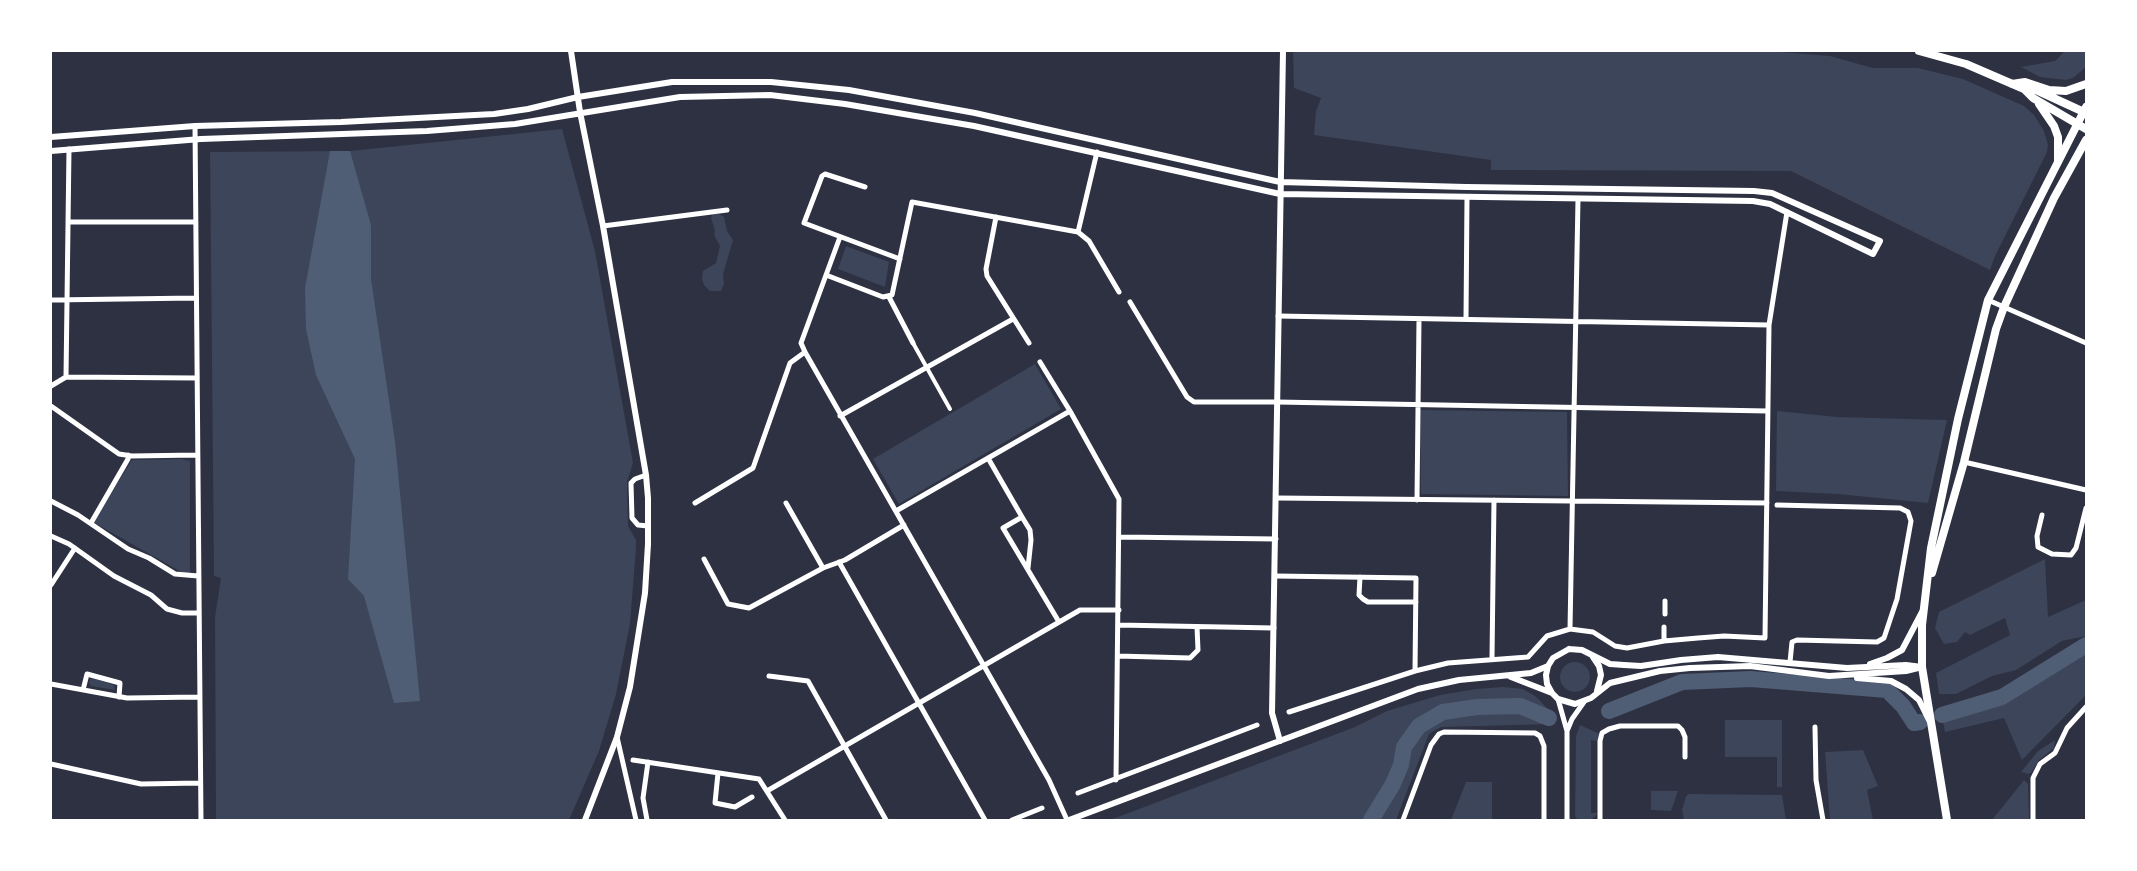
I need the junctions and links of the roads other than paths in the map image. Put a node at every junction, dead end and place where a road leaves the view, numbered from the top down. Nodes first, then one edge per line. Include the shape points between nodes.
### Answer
1 (571, 51) edge
2 (1282, 51) edge
3 (1919, 51) edge
4 (771, 82) junction
5 (2012, 84) junction
6 (2086, 84) edge
7 (2024, 89) junction
8 (770, 95) junction
9 (578, 97) junction
10 (2037, 100) junction
11 (2085, 111) edge
12 (580, 112) junction
13 (2077, 124) junction
14 (195, 126) junction
15 (2086, 129) edge
16 (51, 137) edge
17 (196, 139) junction
18 (2086, 140) edge
19 (69, 149) junction
20 (51, 151) edge
21 (1097, 152) junction
22 (2086, 156) edge
23 (2058, 164) junction
24 (2073, 164) junction
25 (2050, 179) junction
26 (1280, 182) junction
27 (2061, 185) junction
28 (865, 187) dead end
29 (1280, 194) junction
30 (1467, 197) junction
31 (1578, 199) junction
32 (727, 210) dead end
33 (1787, 212) junction
34 (996, 217) junction
35 (69, 222) junction
36 (194, 222) junction
37 (603, 226) junction
38 (1078, 232) junction
39 (840, 236) junction
40 (900, 259) junction
41 (826, 275) junction
42 (1119, 292) dead end
43 (889, 297) junction
44 (196, 298) junction
45 (51, 300) edge
46 (68, 300) junction
47 (1988, 300) junction
48 (1130, 302) dead end
49 (2004, 307) junction
50 (1278, 316) junction
51 (1420, 318) junction
52 (1013, 319) junction
53 (1466, 319) junction
54 (1575, 321) junction
55 (1770, 325) junction
56 (913, 343) joint
57 (1028, 343) dead end
58 (2086, 343) edge
59 (805, 352) junction
60 (1040, 362) dead end
61 (927, 368) junction
62 (66, 378) junction
63 (196, 378) junction
64 (51, 386) edge
65 (1277, 402) junction
66 (1418, 404) junction
67 (51, 406) edge
68 (1574, 407) junction
69 (950, 409) dead end
70 (1070, 411) junction
71 (1768, 411) junction
72 (840, 416) junction
73 (197, 455) junction
74 (128, 456) junction
75 (988, 458) junction
76 (1964, 462) junction
77 (646, 475) junction
78 (2086, 490) edge
79 (1277, 498) junction
80 (1417, 500) junction
81 (1494, 500) junction
82 (51, 501) edge
83 (1572, 501) junction
84 (695, 503) dead end
85 (786, 503) dead end
86 (1767, 503) junction
87 (1778, 505) dead end
88 (2086, 508) edge
89 (896, 511) junction
90 (2042, 515) dead end
91 (1022, 517) junction
92 (91, 523) junction
93 (904, 525) junction
94 (648, 526) junction
95 (51, 536) edge
96 (1120, 537) junction
97 (1276, 539) junction
98 (75, 548) junction
99 (704, 559) dead end
100 (839, 562) junction
101 (823, 568) junction
102 (1028, 568) junction
103 (198, 576) junction
104 (1276, 576) junction
105 (1360, 577) junction
106 (51, 585) edge
107 (1925, 594) junction
108 (1665, 601) dead end
109 (1416, 602) junction
110 (1118, 610) junction
111 (1924, 610) junction
112 (198, 613) junction
113 (1665, 614) dead end
114 (1059, 622) junction
115 (1118, 625) junction
116 (1198, 627) junction
117 (1664, 627) dead end
118 (1274, 628) junction
119 (1570, 629) junction
120 (1664, 640) junction
121 (1588, 653) junction
122 (1118, 656) junction
123 (1492, 658) junction
124 (1790, 662) junction
125 (982, 666) junction
126 (1548, 666) junction
127 (1922, 667) junction
128 (1847, 668) junction
129 (1415, 671) junction
130 (769, 676) dead end
131 (1508, 676) junction
132 (1829, 676) junction
133 (51, 684) edge
134 (83, 690) junction
135 (1597, 692) junction
136 (1552, 693) junction
137 (119, 697) junction
138 (199, 697) junction
139 (1558, 699) junction
140 (1584, 702) junction
141 (918, 704) junction
142 (2086, 707) edge
143 (1289, 712) dead end
144 (1257, 725) dead end
145 (1932, 726) junction
146 (1815, 727) dead end
147 (1567, 731) junction
148 (617, 737) junction
149 (1280, 741) junction
150 (844, 747) junction
151 (1685, 757) dead end
152 (633, 760) dead end
153 (648, 762) junction
154 (51, 764) edge
155 (718, 773) junction
156 (1116, 780) junction
157 (200, 783) junction
158 (1078, 793) dead end
159 (769, 794) junction
160 (752, 797) dead end
161 (1042, 808) dead end
162 (201, 820) edge
163 (585, 820) edge
164 (636, 820) edge
165 (647, 820) edge
166 (785, 820) edge
167 (886, 820) edge
168 (985, 820) edge
169 (1012, 820) edge
170 (1068, 820) edge
171 (1403, 820) edge
172 (1544, 820) edge
173 (1567, 820) edge
174 (1600, 820) edge
175 (1823, 820) edge
176 (1947, 820) edge
177 (2033, 820) edge

1 - 9 street
2 - 26 street
3 - 5 main road via 1966,64
4 - 8 street
4 - 9 street via 672,82
4 - 26 street via 849,90 975,113
5 - 6 main road via 2025,82 2049,90 2066,91
5 - 7 main road
7 - 10 main road
7 - 11 main road via 2036,90
8 - 12 street via 680,97
8 - 21 street via 974,126
9 - 12 street
9 - 14 street via 494,114
10 - 13 main road
10 - 23 main road via 2058,137
11 - 13 main road
12 - 17 street via 515,124 427,131
12 - 37 street
13 - 15 main road
13 - 23 main road
14 - 16 street
14 - 17 street
17 - 19 street
17 - 36 street
18 - 24 main road
19 - 20 street
19 - 35 street
21 - 29 street
21 - 38 street
22 - 24 main road
23 - 25 main road
24 - 27 main road
25 - 27 main road
25 - 47 main road
26 - 29 street
26 - 33 street via 1754,191 1772,193 1880,242 1873,254
27 - 49 main road
28 - 39 street via 828,173 822,176 804,223
29 - 30 street
29 - 50 street
30 - 31 street
30 - 53 street
31 - 33 street via 1753,201
31 - 54 street
32 - 37 street
33 - 55 street
34 - 38 street
34 - 40 street via 912,202
34 - 52 street via 987,276
35 - 36 street
35 - 46 street
36 - 44 street
37 - 77 street
38 - 42 street via 1089,241
39 - 40 street
39 - 41 street
40 - 43 street
41 - 43 street
41 - 59 street via 801,343
43 - 56 street
44 - 46 street
44 - 63 street
45 - 46 street
46 - 62 street
47 - 49 street
47 - 107 main road via 1956,428 1931,548
48 - 65 street via 1187,397 1194,402
49 - 58 street
49 - 76 main road
50 - 51 street
50 - 65 street
51 - 53 street
51 - 66 street
52 - 57 street
52 - 61 street
53 - 54 street
54 - 55 street
54 - 68 street
55 - 71 street
56 - 61 street
59 - 72 street
59 - 84 street via 795,358 787,370 753,468
60 - 70 street
61 - 69 street
61 - 72 street
62 - 63 street
62 - 64 street
63 - 73 street
65 - 66 street
65 - 79 street
66 - 68 street
66 - 80 street
67 - 74 street via 119,454
68 - 71 street
68 - 83 street
70 - 75 street
70 - 96 street via 1119,499
71 - 86 street
72 - 89 street
73 - 74 street
73 - 103 street
74 - 92 street
75 - 89 street
75 - 91 street
76 - 78 street
76 - 107 main road
77 - 94 street
77 - 94 street via 631,483 632,518 638,525
79 - 80 street
79 - 97 street
80 - 81 street
81 - 83 street
81 - 123 street
82 - 92 street
83 - 86 street
83 - 119 street
85 - 101 street
86 - 120 street via 1765,638 1724,636
87 - 124 street via 1900,508 1908,512 1911,521 1897,599 1884,638 1877,642 1797,640 1792,642
88 - 90 street via 2076,548 2071,554 2052,554 2038,547 2036,536
89 - 93 street
91 - 102 street via 1030,530
91 - 102 street via 1003,528
92 - 103 street via 128,549 175,574
93 - 100 street
93 - 125 street
94 - 148 street via 645,593 630,687
95 - 98 street
96 - 97 street
96 - 110 street
97 - 104 street
98 - 106 street
98 - 112 street via 114,576 152,595 167,609
99 - 101 street via 728,604 749,608
100 - 101 street
100 - 141 street
102 - 114 street
103 - 112 street
104 - 105 street
104 - 118 street
105 - 109 street via 1360,595 1368,602
105 - 109 street via 1416,578
107 - 111 main road
108 - 113 street
109 - 129 street
110 - 114 street via 1080,610
110 - 115 street
111 - 127 main road
111 - 128 street via 1902,650 1876,663
112 - 138 street
114 - 125 street
115 - 116 street
115 - 122 street
116 - 118 street
116 - 122 street via 1198,650 1190,658
117 - 120 street
118 - 149 street via 1272,713
119 - 120 street via 1593,632 1615,646 1627,648
119 - 123 street via 1546,636 1528,656
121 - 124 street via 1610,664 1624,666 1718,657
121 - 126 street via 1569,649 1553,658
121 - 135 street via 1595,658 1601,675
122 - 156 street
123 - 129 street
124 - 128 street
125 - 141 street
125 - 170 street via 1049,780
126 - 131 street via 1531,673
126 - 136 street via 1547,684
127 - 128 street
127 - 132 street
127 - 145 main road
129 - 143 street
130 - 150 street via 808,681
131 - 136 street
131 - 149 street via 1480,677 1425,687
132 - 135 street via 1750,666 1690,668 1618,680
132 - 145 street via 1891,681 1919,700
133 - 134 street
134 - 137 street
134 - 137 street via 87,674 120,683
135 - 140 street
136 - 139 street
137 - 138 street
138 - 157 street
139 - 140 street via 1575,704
139 - 147 street
140 - 147 street
141 - 150 street
141 - 168 street
142 - 177 street via 2067,728 2056,753 2040,764 2032,778
144 - 156 street
145 - 176 main road
146 - 175 street via 1816,780
147 - 173 street
148 - 163 street
148 - 164 street
149 - 170 street
150 - 159 street
150 - 167 street
151 - 174 street via 1685,737 1678,726 1620,726 1602,733
152 - 153 street
153 - 155 street
153 - 165 street via 643,798
154 - 157 street via 141,784
155 - 159 street via 759,779
155 - 160 street via 715,803 735,807
156 - 158 street
157 - 162 street
159 - 166 street
161 - 169 street
171 - 172 street via 1431,744 1444,732 1535,733 1540,736 1544,746

